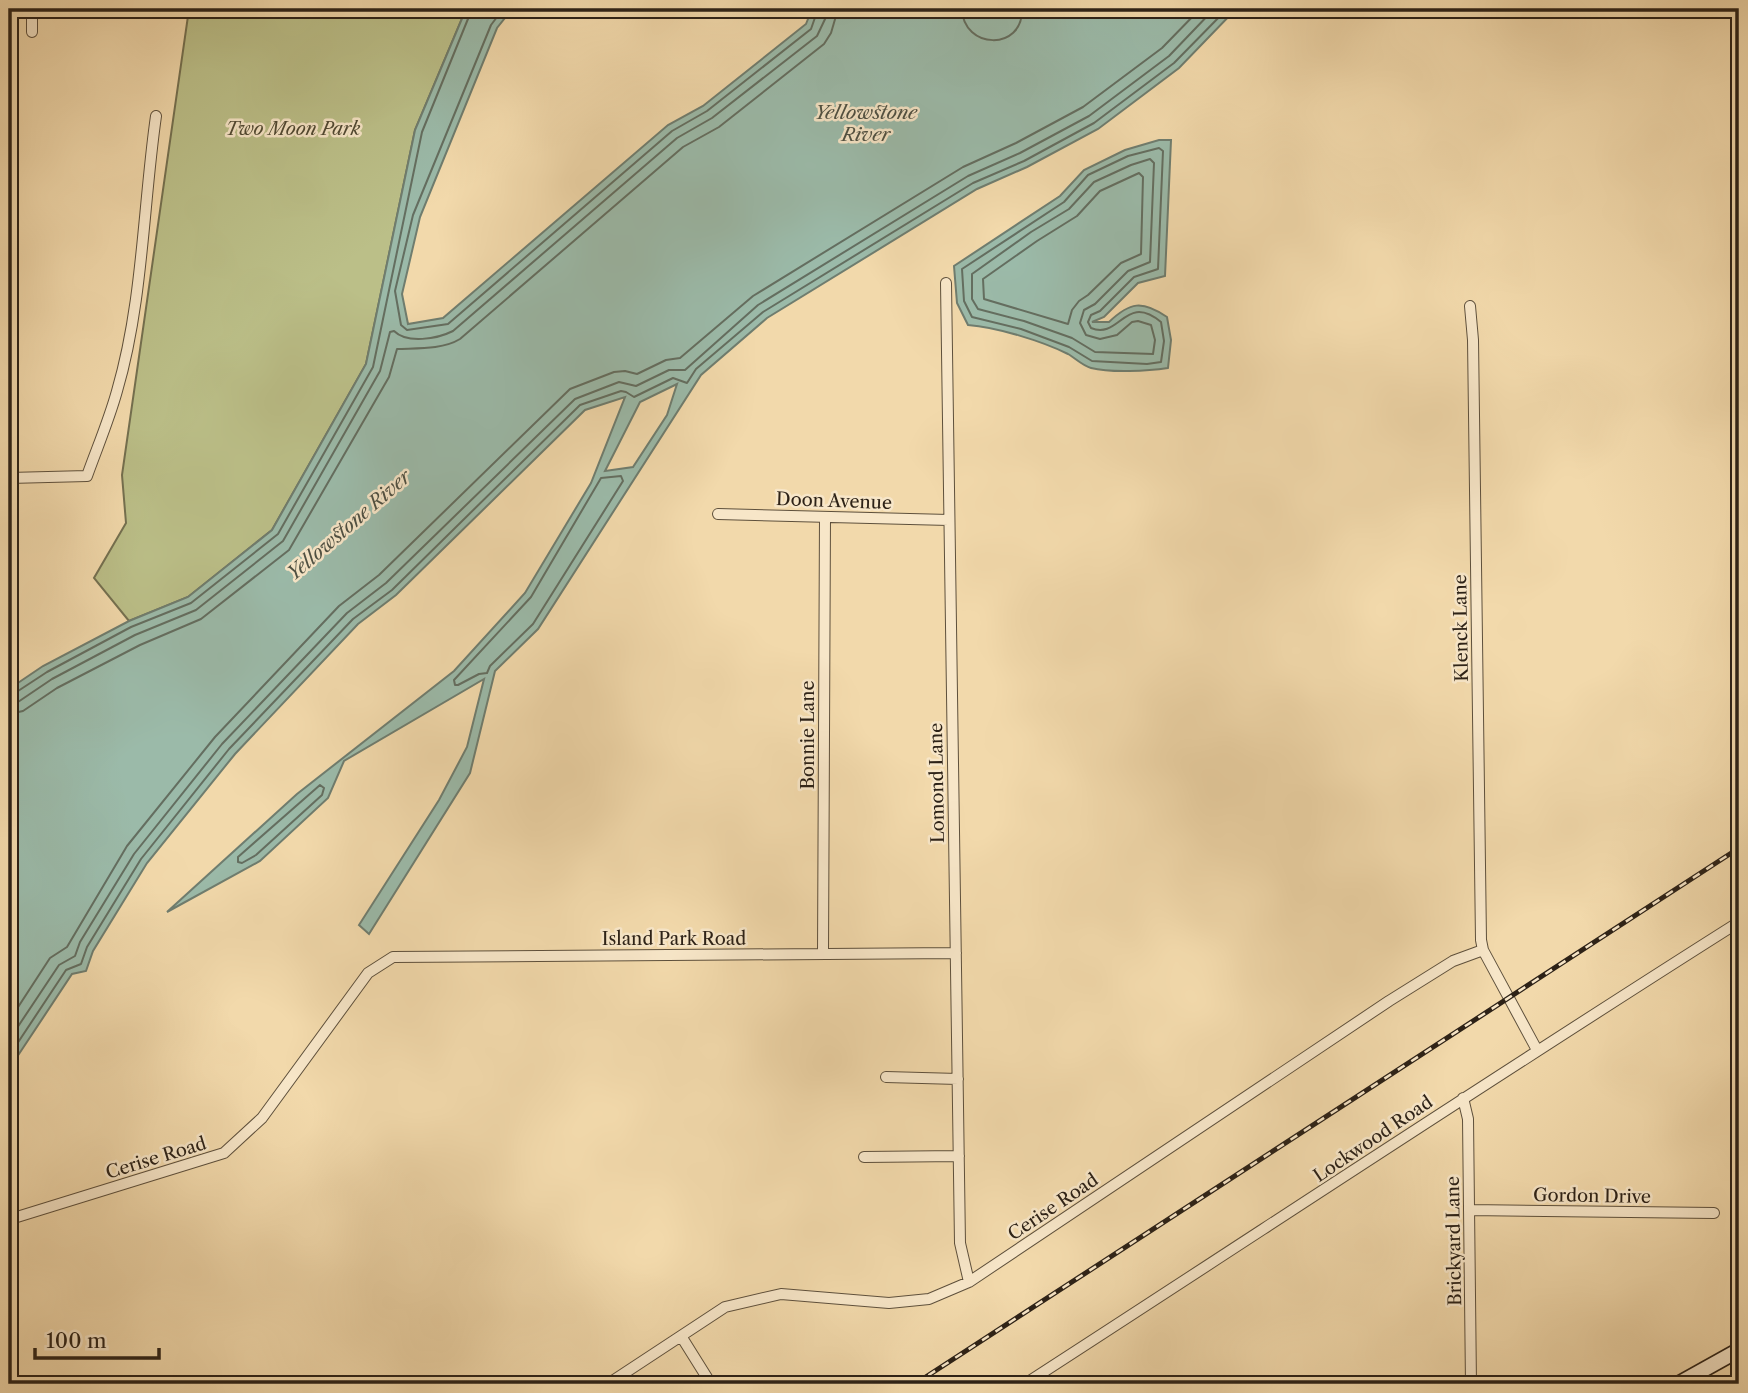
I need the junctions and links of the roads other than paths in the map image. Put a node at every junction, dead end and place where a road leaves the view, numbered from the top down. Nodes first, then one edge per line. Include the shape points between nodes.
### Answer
1 (32, 9) edge
2 (32, 33) dead end
3 (156, 116) dead end
4 (946, 283) dead end
5 (1470, 306) dead end
6 (9, 478) edge
7 (718, 514) dead end
8 (825, 517) junction
9 (949, 520) junction
10 (1739, 922) edge
11 (1483, 950) junction
12 (822, 953) junction
13 (956, 953) junction
14 (393, 957) joint
15 (1537, 1050) junction
16 (886, 1077) dead end
17 (958, 1079) junction
18 (1463, 1098) junction
19 (959, 1156) junction
20 (864, 1157) dead end
21 (1469, 1210) junction
22 (1714, 1213) dead end
23 (9, 1222) edge
24 (969, 1282) junction
25 (681, 1336) junction
26 (1739, 1350) edge
27 (608, 1384) edge
28 (711, 1384) edge
29 (1025, 1384) edge
30 (1471, 1384) edge
31 (1678, 1384) edge

1 - 2 street
3 - 6 street via 129,337 117,390 87,476
4 - 9 street, Lomond Lane
5 - 11 street, Klenck Lane
7 - 8 street, Doon Avenue
8 - 9 street, Doon Avenue
8 - 12 street, Bonnie Lane
9 - 13 street, Lomond Lane
10 - 15 street, Lockwood Road
11 - 15 street
11 - 24 street, Cerise Road via 1453,961 1389,1001
12 - 13 street, Island Park Road
12 - 14 street, Island Park Road
13 - 17 street, Lomond Lane
14 - 23 street, Cerise Road via 368,973 262,1118 225,1153
15 - 18 street, Lockwood Road
16 - 17 street
17 - 19 street, Lomond Lane
18 - 21 street, Brickyard Lane via 1468,1119
18 - 29 street, Lockwood Road
19 - 20 street
19 - 24 street, Lomond Lane via 960,1243
21 - 22 street, Gordon Drive
21 - 30 street, Brickyard Lane
24 - 25 street, Cerise Road via 929,1299 889,1303 781,1294 725,1307
25 - 27 street, Cerise Road
25 - 28 street
26 - 31 street

